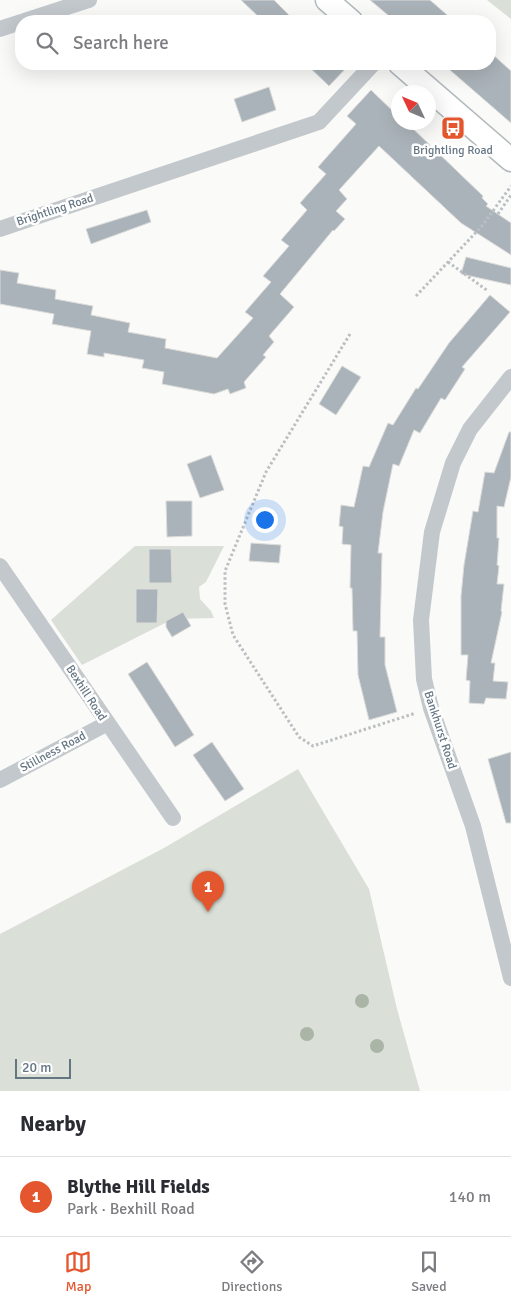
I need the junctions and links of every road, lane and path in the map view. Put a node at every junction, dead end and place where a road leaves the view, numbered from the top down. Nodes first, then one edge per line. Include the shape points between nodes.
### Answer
1 (89, 0) edge
2 (327, 0) edge
3 (43, 15) edge
4 (345, 15) edge
5 (15, 24) edge
6 (0, 29) edge
7 (367, 70) edge
8 (407, 70) edge
9 (511, 160) edge
10 (511, 186) edge
11 (511, 195) edge
12 (498, 214) dead end
13 (0, 229) edge
14 (448, 262) junction
15 (488, 291) dead end
16 (416, 296) dead end
17 (350, 334) dead end
18 (511, 377) edge
19 (0, 566) edge
20 (431, 708) junction
21 (106, 724) junction
22 (0, 780) edge
23 (173, 818) dead end
24 (511, 978) edge

1 - 3 street
2 - 4 street
5 - 6 street
7 - 13 street, Brightling Road via 319,122
8 - 9 street
10 - 14 path via 482,226
11 - 12 path
14 - 15 path
14 - 16 path
17 - 20 path via 266,472 225,571 225,604 233,635 299,737 313,746
18 - 20 street, Bankhurst Road via 470,429 452,463 432,532 422,620 424,679
19 - 21 street, Bexhill Road
20 - 24 street, Bankhurst Road via 473,826
21 - 22 street, Stillness Road
21 - 23 street, Bexhill Road

